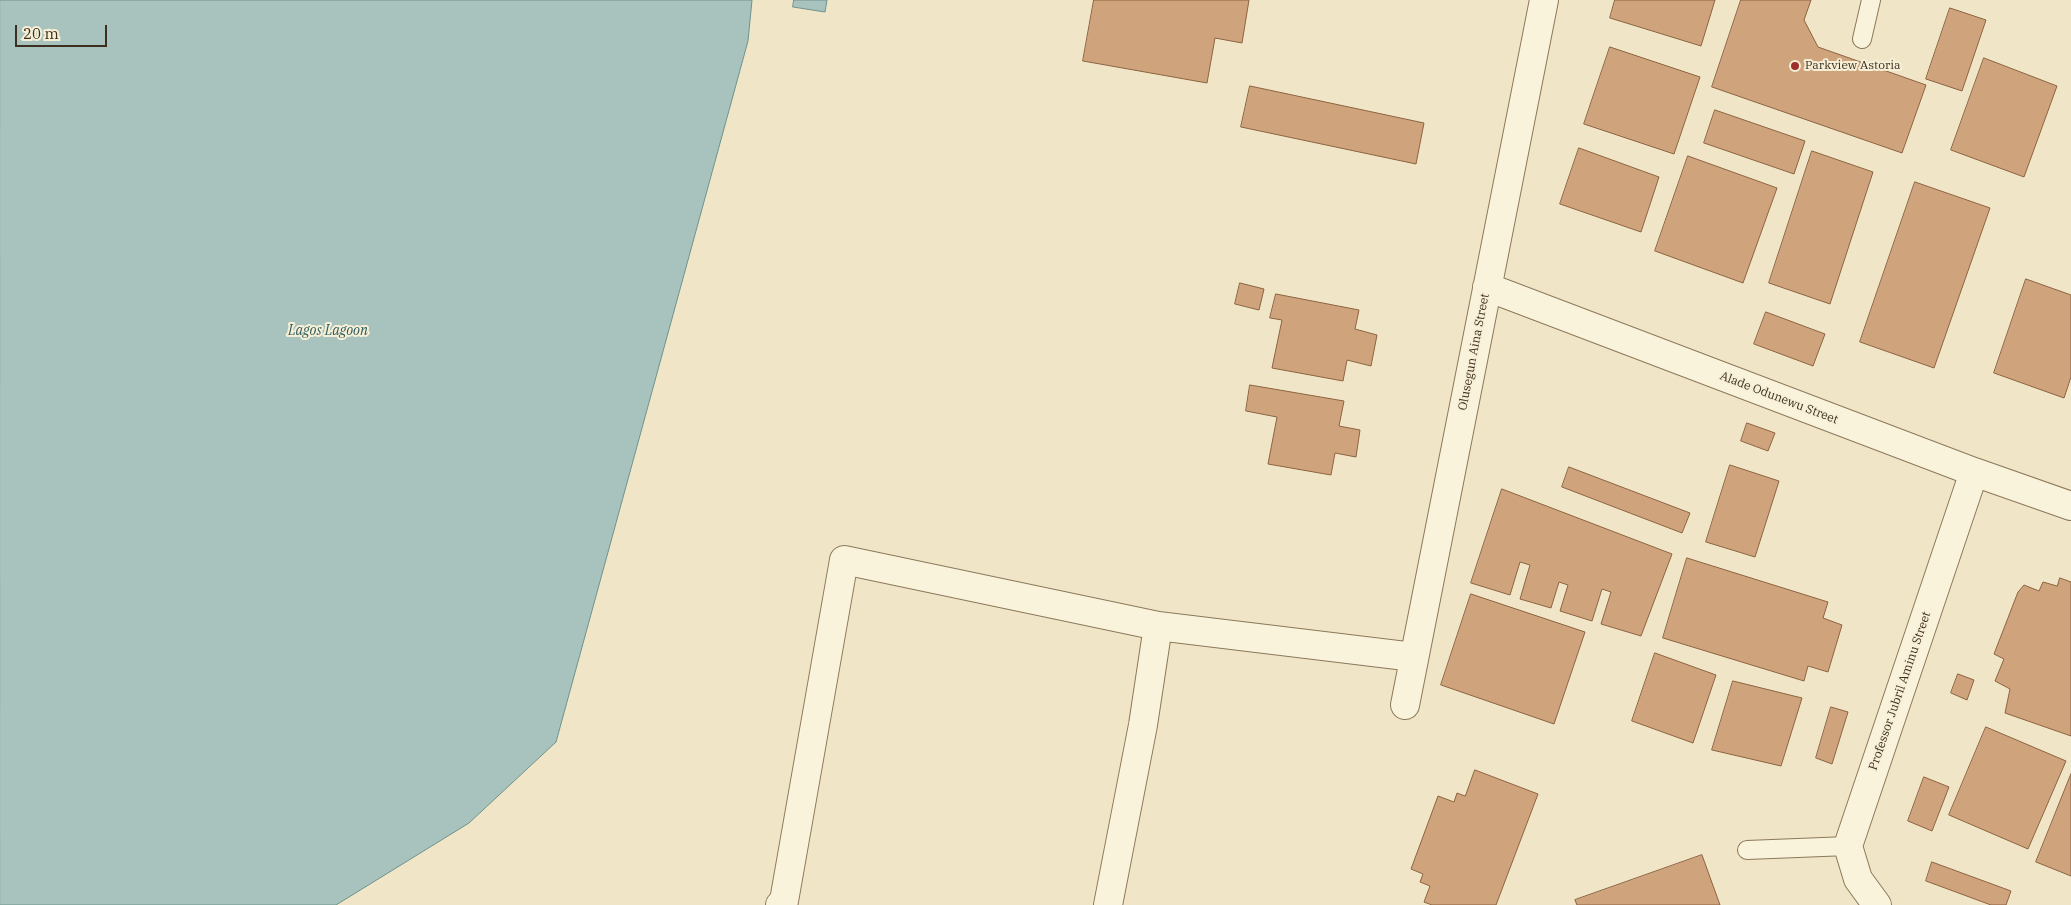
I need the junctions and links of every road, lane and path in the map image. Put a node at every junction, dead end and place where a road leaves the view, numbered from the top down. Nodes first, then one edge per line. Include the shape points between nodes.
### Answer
1 (1544, 0) edge
2 (1871, 0) edge
3 (1862, 39) dead end
4 (1487, 286) junction
5 (1974, 472) junction
6 (2071, 506) edge
7 (1158, 626) junction
8 (1414, 657) junction
9 (1405, 705) dead end
10 (1848, 846) junction
11 (1747, 850) dead end
12 (780, 905) edge
13 (1108, 905) edge
14 (1877, 905) edge

1 - 4 street, Olusegun Aina Street
2 - 3 lane
4 - 5 street, Alade Odunewu Street
4 - 8 street, Olusegun Aina Street
5 - 6 street, Alade Odunewu Street
5 - 10 street, Professor Jubril Aminu Street
7 - 8 street
7 - 12 street via 844,560 784,901
7 - 13 street via 1143,725
8 - 9 street, Olusegun Aina Street
10 - 11 lane
10 - 14 street via 1858,879

